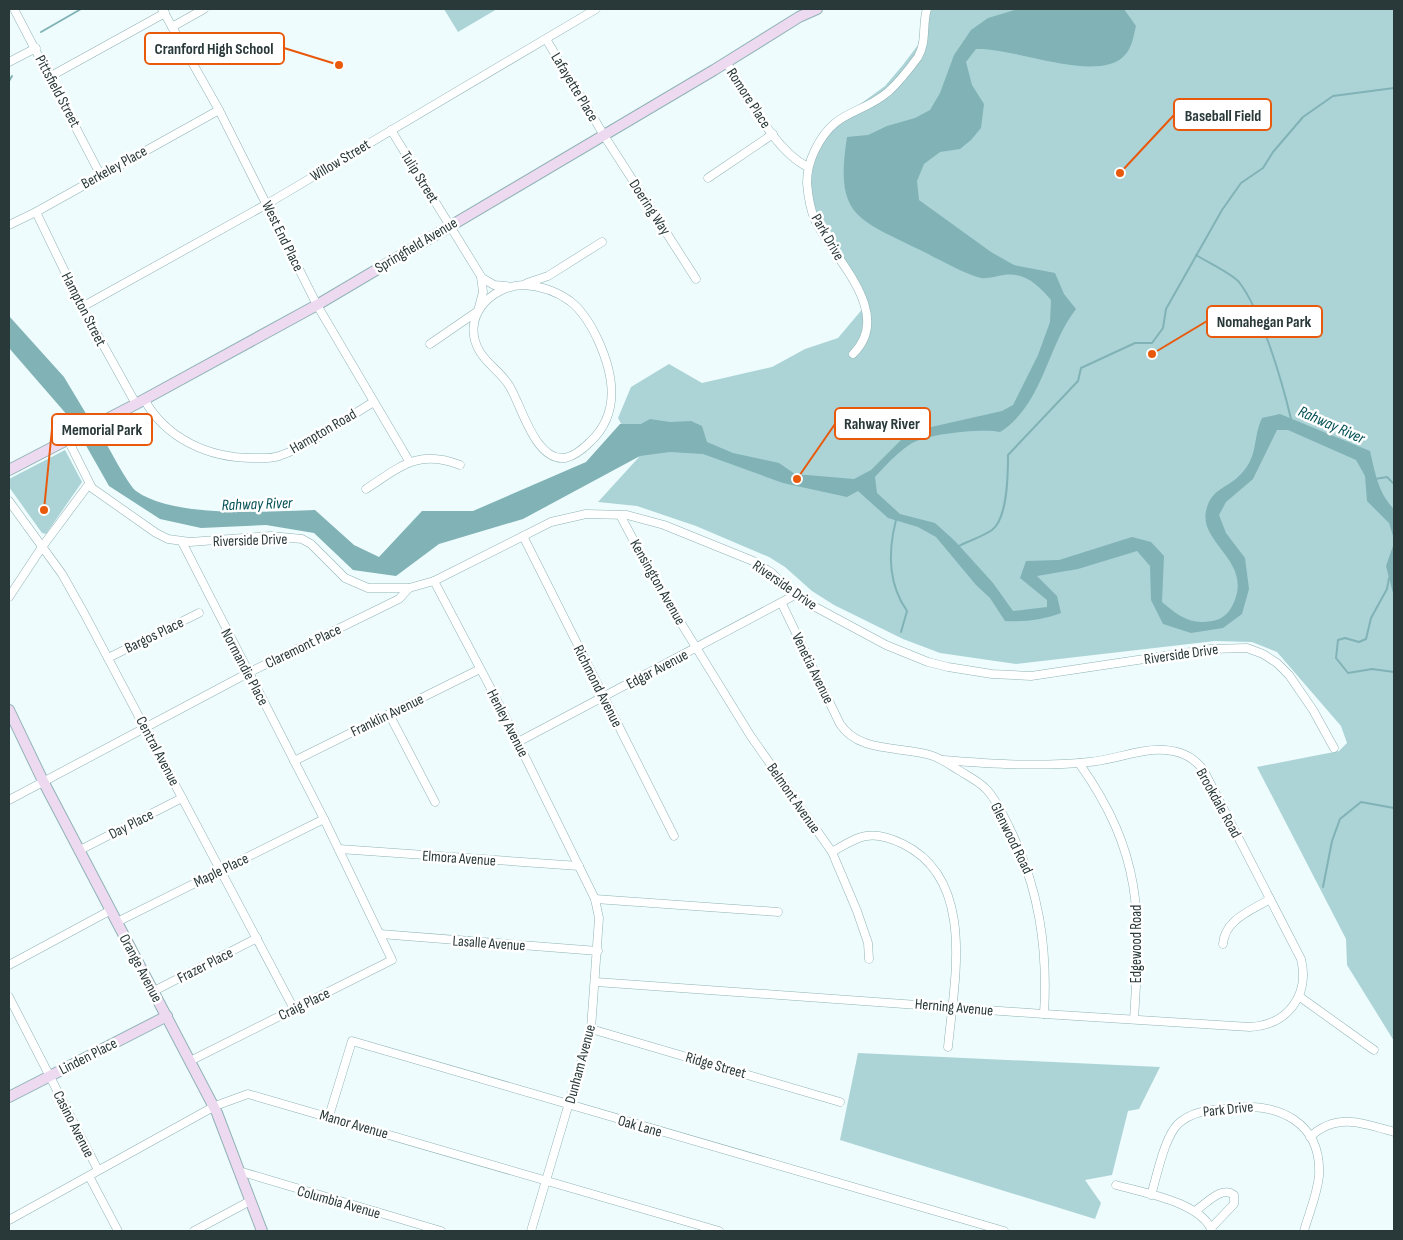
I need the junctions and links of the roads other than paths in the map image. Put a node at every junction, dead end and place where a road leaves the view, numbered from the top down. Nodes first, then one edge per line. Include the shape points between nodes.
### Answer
1 (14, 9) edge
2 (204, 9) edge
3 (596, 9) edge
4 (817, 9) edge
5 (925, 9) edge
6 (164, 11) edge
7 (172, 27) junction
8 (546, 39) junction
9 (36, 48) junction
10 (9, 62) edge
11 (726, 62) junction
12 (52, 76) junction
13 (219, 110) junction
14 (391, 130) junction
15 (772, 134) junction
16 (604, 135) junction
17 (808, 167) junction
18 (100, 174) junction
19 (708, 178) dead end
20 (267, 204) junction
21 (36, 212) junction
22 (9, 224) edge
23 (450, 225) junction
24 (602, 242) dead end
25 (481, 275) junction
26 (696, 279) dead end
27 (507, 286) junction
28 (317, 305) junction
29 (82, 307) junction
30 (478, 311) junction
31 (430, 344) dead end
32 (853, 354) dead end
33 (140, 402) junction
34 (372, 403) junction
35 (68, 440) junction
36 (409, 461) junction
37 (460, 465) dead end
38 (9, 470) edge
39 (89, 484) junction
40 (366, 489) dead end
41 (9, 501) edge
42 (620, 515) junction
43 (523, 536) junction
44 (182, 542) junction
45 (42, 547) junction
46 (434, 581) junction
47 (409, 588) junction
48 (795, 595) junction
49 (9, 597) edge
50 (782, 604) junction
51 (199, 613) dead end
52 (696, 648) junction
53 (108, 658) junction
54 (480, 669) junction
55 (248, 673) junction
56 (603, 697) junction
57 (9, 710) edge
58 (389, 714) junction
59 (145, 728) junction
60 (845, 731) joint
61 (518, 742) junction
62 (1334, 748) dead end
63 (943, 760) junction
64 (294, 761) junction
65 (1079, 763) junction
66 (43, 781) junction
67 (182, 798) junction
68 (9, 800) edge
69 (435, 802) dead end
70 (324, 819) junction
71 (674, 836) dead end
72 (80, 850) junction
73 (339, 850) junction
74 (832, 852) junction
75 (578, 866) junction
76 (221, 870) junction
77 (595, 899) junction
78 (1270, 899) junction
79 (111, 910) junction
80 (778, 912) dead end
81 (117, 922) junction
82 (380, 934) junction
83 (257, 938) junction
84 (1223, 944) dead end
85 (598, 951) junction
86 (869, 959) dead end
87 (9, 965) edge
88 (596, 982) junction
89 (154, 992) junction
90 (1300, 996) junction
91 (9, 997) edge
92 (952, 1007) junction
93 (294, 1009) junction
94 (1044, 1014) junction
95 (167, 1016) junction
96 (1134, 1019) junction
97 (591, 1029) junction
98 (948, 1047) dead end
99 (1374, 1050) dead end
100 (190, 1060) junction
101 (50, 1076) junction
102 (9, 1097) edge
103 (840, 1102) dead end
104 (569, 1105) junction
105 (214, 1107) junction
106 (329, 1116) junction
107 (1394, 1132) edge
108 (1310, 1137) junction
109 (98, 1170) junction
110 (239, 1171) junction
111 (89, 1176) junction
112 (546, 1180) junction
113 (1116, 1184) dead end
114 (1151, 1195) junction
115 (250, 1201) junction
116 (1195, 1211) junction
117 (9, 1220) edge
118 (1212, 1230) edge
119 (118, 1231) edge
120 (194, 1231) edge
121 (262, 1231) edge
122 (441, 1231) edge
123 (531, 1231) edge
124 (719, 1231) edge
125 (1004, 1231) edge
126 (1304, 1231) edge

1 - 9 street, Pittsfield Street
2 - 7 street
3 - 8 street, Willow Street
4 - 11 street, Springfield Avenue
5 - 17 street, Park Drive via 926,25 918,56 888,92 835,123 823,135
6 - 7 street, West End Place
6 - 12 street
7 - 13 street, West End Place
8 - 14 street, Willow Street
8 - 16 street, Lafayette Place
9 - 10 street
9 - 12 street, Pittsfield Street
11 - 15 street, Romore Place
11 - 16 street, Springfield Avenue
12 - 18 street, Pittsfield Street
13 - 18 street, Berkeley Place
13 - 20 street, West End Place
14 - 20 street, Willow Street
14 - 23 street, Tulip Street
15 - 17 street, Romore Place via 788,155
15 - 19 street, Romore Place
16 - 23 street, Springfield Avenue
16 - 26 street, Doering Way
17 - 32 street, Park Drive via 808,191 816,220 865,306 868,322 865,335
18 - 21 street, Berkeley Place
20 - 28 street, West End Place
20 - 29 street, Willow Street
21 - 22 street, Berkeley Place
21 - 29 street, Hampton Street
23 - 25 street, Tulip Street
23 - 28 street, Springfield Avenue
24 - 27 street via 548,276
25 - 27 street via 492,284
25 - 30 street
27 - 30 street via 490,296
27 - 30 street via 532,286 556,292 576,306 594,331 608,363 612,402 604,425 586,446 572,456 560,458 539,445 509,384 480,352 473,324
28 - 33 street, Springfield Avenue
28 - 34 street, West End Place
29 - 33 street, Hampton Street
30 - 31 street
33 - 34 street, Hampton Road via 179,437 208,453 235,458 268,458 288,452
33 - 35 street, Springfield Avenue
34 - 36 street, West End Place
35 - 38 street, Springfield Avenue
35 - 39 street
36 - 37 street via 436,458
36 - 40 street
39 - 44 street via 156,533
39 - 45 street
41 - 45 street, Central Avenue
42 - 43 street, Riverside Drive via 570,517
42 - 48 street, Riverside Drive via 664,525 753,561 772,573
42 - 52 street, Kensington Avenue
43 - 46 street, Riverside Drive
43 - 56 street, Richmond Avenue
44 - 47 street, Riverside Drive via 271,536 294,538 311,544 339,574 357,585 382,589
44 - 55 street, Normandie Place
45 - 49 street
45 - 53 street, Central Avenue via 62,574
46 - 47 street, Riverside Drive
46 - 54 street, Henley Avenue
47 - 55 street, Claremont Place via 400,599
48 - 50 street, Edgar Avenue
48 - 62 street, Riverside Drive via 907,654 948,667 992,674 1050,674 1211,649 1247,648 1270,658 1289,675
50 - 52 street, Edgar Avenue
50 - 60 street, Venetia Avenue
51 - 53 street, Bargos Place
52 - 56 street, Edgar Avenue
52 - 74 street, Belmont Avenue via 750,735
53 - 59 street, Central Avenue
54 - 58 street, Franklin Avenue
54 - 61 street, Henley Avenue
55 - 59 street, Claremont Place
55 - 64 street, Normandie Place
56 - 61 street, Edgar Avenue
56 - 71 street, Richmond Avenue
57 - 66 street, Orange Avenue
58 - 64 street, Franklin Avenue
58 - 69 street
59 - 66 street, Claremont Place
59 - 67 street, Central Avenue
60 - 63 street, Glenwood Road via 869,745 905,749
61 - 75 street, Henley Avenue
63 - 65 street, Brookdale Road via 1005,765
63 - 94 street, Glenwood Road via 986,789 1020,848 1041,921 1046,980
64 - 70 street, Normandie Place
65 - 78 street, Brookdale Road via 1162,750 1190,757 1204,771
65 - 96 street, Edgewood Road via 1110,813 1131,868 1139,927
66 - 68 street, Claremont Place
66 - 72 street, Orange Avenue
67 - 72 street, Day Place
67 - 76 street, Central Avenue
70 - 73 street, Normandie Place
70 - 76 street, Maple Place
72 - 79 street, Orange Avenue
73 - 75 street, Elmora Avenue
73 - 82 street, Normandie Place
74 - 86 street, Belmont Avenue via 857,911 868,943
74 - 92 street via 857,837 878,835 912,848 934,872 945,889 956,925
75 - 77 street, Dunham Avenue
76 - 81 street, Maple Place
76 - 83 street, Central Avenue
77 - 80 street
77 - 85 street, Dunham Avenue via 599,918
78 - 84 street via 1233,921 1225,931
78 - 90 street, Brookdale Road via 1301,959 1304,978
79 - 81 street, Orange Avenue
79 - 87 street
81 - 89 street, Orange Avenue
82 - 85 street, Lasalle Avenue
82 - 93 street, Craig Place via 392,960
83 - 89 street, Frazer Place
83 - 93 street, Central Avenue
85 - 88 street, Dunham Avenue
88 - 92 street, Herning Avenue
88 - 97 street, Dunham Avenue
89 - 95 street, Orange Avenue
90 - 96 street, Herning Avenue via 1285,1015 1261,1026
90 - 99 street
91 - 101 street, Casino Avenue
92 - 94 street, Herning Avenue
92 - 98 street
93 - 100 street, Craig Place
94 - 96 street, Herning Avenue
95 - 100 street, Orange Avenue
95 - 101 street, Linden Place
97 - 103 street, Ridge Street
97 - 104 street, Dunham Avenue
100 - 105 street, Orange Avenue
101 - 102 street, Linden Place
101 - 109 street, Casino Avenue
104 - 106 street, Oak Lane via 352,1041
104 - 112 street, Dunham Avenue
104 - 125 street, Oak Lane
105 - 106 street, Manor Avenue via 248,1094
105 - 109 street, Manor Avenue
105 - 110 street, Orange Avenue
106 - 112 street, Manor Avenue
107 - 108 street via 1365,1123 1344,1121 1328,1124
108 - 114 street, Park Drive via 1290,1117 1270,1108 1249,1106 1198,1112 1177,1125 1169,1138
108 - 126 street, Park Drive via 1317,1151 1319,1175
109 - 111 street, Manor Avenue
110 - 115 street, Orange Avenue
110 - 122 street, Columbia Avenue
111 - 117 street, Manor Avenue
111 - 119 street, Casino Avenue
112 - 123 street, Dunham Avenue
112 - 124 street, Manor Avenue
113 - 114 street
114 - 116 street
115 - 120 street
115 - 121 street, Orange Avenue
116 - 118 street
116 - 118 street via 1223,1191 1234,1194 1234,1204

